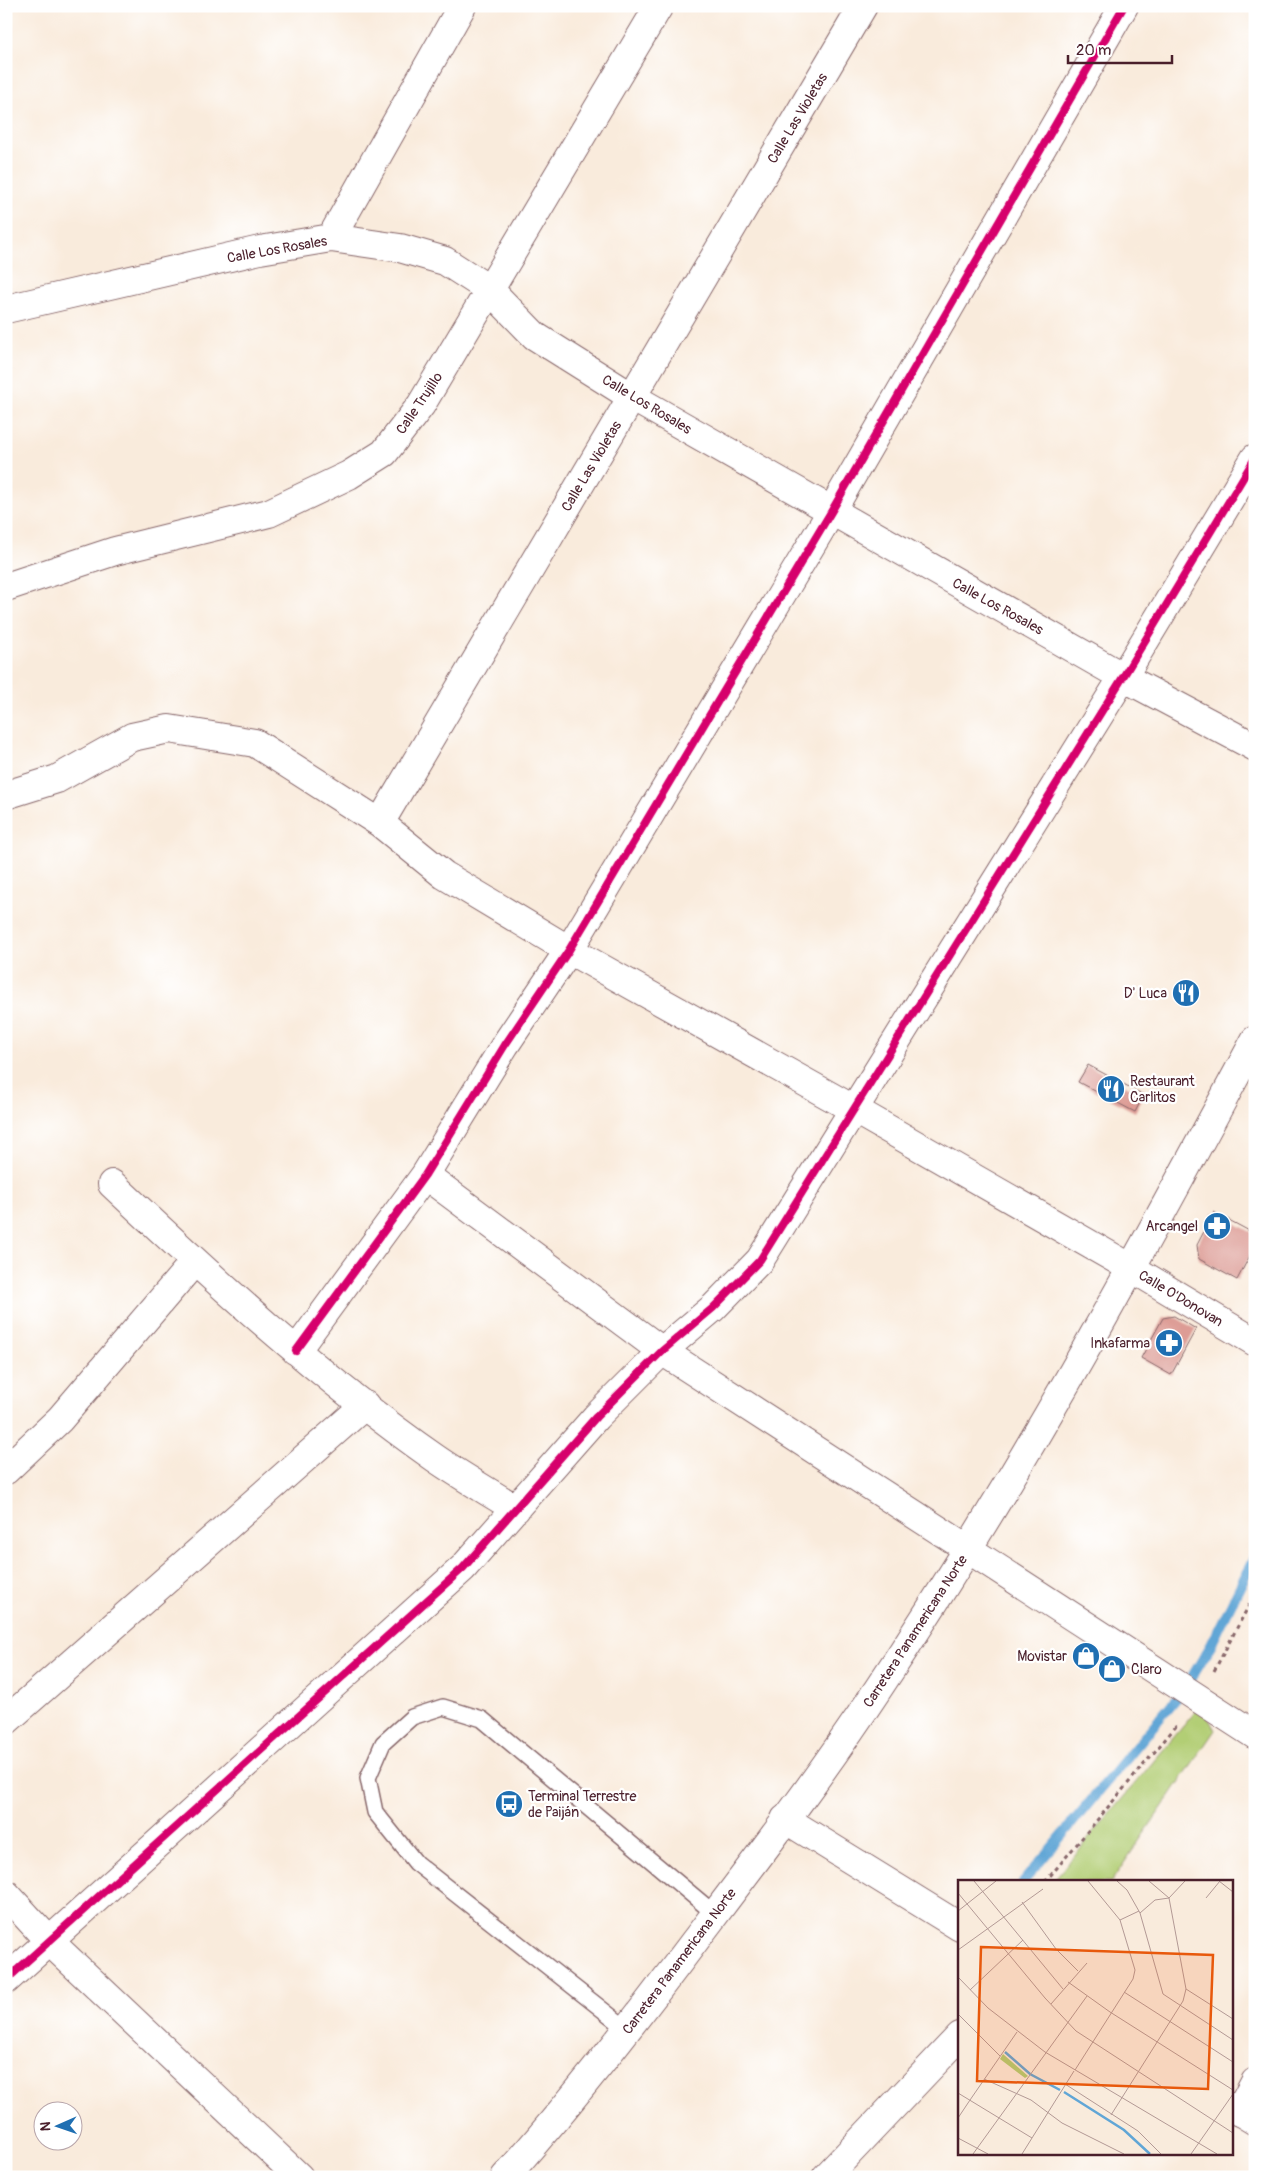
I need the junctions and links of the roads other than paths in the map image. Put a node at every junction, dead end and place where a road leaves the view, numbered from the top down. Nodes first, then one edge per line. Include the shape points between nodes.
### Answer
1 (462, 6) edge
2 (659, 6) edge
3 (863, 6) edge
4 (1124, 6) edge
5 (331, 238) junction
6 (490, 290) junction
7 (6, 309) edge
8 (632, 397) junction
9 (1255, 458) edge
10 (831, 512) junction
11 (6, 587) edge
12 (1123, 677) junction
13 (1254, 746) edge
14 (6, 795) edge
15 (380, 823) junction
16 (569, 950) junction
17 (1255, 1040) edge
18 (855, 1110) junction
19 (425, 1175) junction
20 (112, 1184) dead end
21 (194, 1262) junction
22 (1133, 1270) junction
23 (1255, 1342) edge
24 (296, 1351) junction
25 (662, 1351) junction
26 (364, 1405) junction
27 (6, 1470) edge
28 (516, 1509) junction
29 (968, 1549) junction
30 (6, 1722) edge
31 (1255, 1735) edge
32 (786, 1819) junction
33 (6, 1894) edge
34 (715, 1914) junction
35 (958, 1926) edge
36 (50, 1942) junction
37 (6, 1980) edge
38 (628, 2029) junction
39 (958, 2038) edge
40 (1255, 2082) edge
41 (1242, 2113) edge
42 (299, 2177) edge
43 (505, 2177) edge
44 (826, 2177) edge

1 - 5 main road
2 - 6 main road, Calle Trujillo
3 - 8 main road, Calle Las Violetas
4 - 10 main road
5 - 6 main road, Calle Los Rosales via 400,248 445,261
5 - 7 main road, Calle Los Rosales via 260,250
6 - 8 main road, Calle Los Rosales via 535,336
6 - 11 main road, Calle Trujillo via 422,405 384,453 349,475 268,513 115,551
8 - 10 main road, Calle Los Rosales
8 - 15 main road, Calle Las Violetas
9 - 12 main road
10 - 12 main road, Calle Los Rosales
10 - 16 main road
12 - 13 main road, Calle Los Rosales
12 - 18 main road
14 - 15 main road, Calle O'Donovan via 57,779 132,738 169,729 255,744
15 - 16 main road, Calle O'Donovan via 444,876
16 - 18 main road, Calle O'Donovan
16 - 19 main road via 505,1044
17 - 22 main road, Carretera Panamericana Norte
18 - 22 main road, Calle O'Donovan
18 - 25 main road via 760,1260 712,1308
19 - 24 main road
19 - 25 main road
20 - 21 main road
21 - 24 main road
21 - 27 main road via 60,1419
22 - 23 main road, Calle O'Donovan
22 - 29 main road, Carretera Panamericana Norte
24 - 26 main road
25 - 28 main road via 596,1417
25 - 29 main road
26 - 28 main road via 436,1459
26 - 30 main road
28 - 36 main road via 463,1568
29 - 31 main road
29 - 32 main road, Carretera Panamericana Norte via 875,1694
32 - 34 main road, Carretera Panamericana Norte
32 - 35 main road
33 - 36 main road
34 - 38 main road, Carretera Panamericana Norte
34 - 38 lane via 482,1719 443,1707 412,1717 383,1744 368,1778 375,1812 416,1862
36 - 37 main road
36 - 42 main road
38 - 43 main road, Carretera Panamericana Norte
39 - 44 main road
40 - 41 main road

